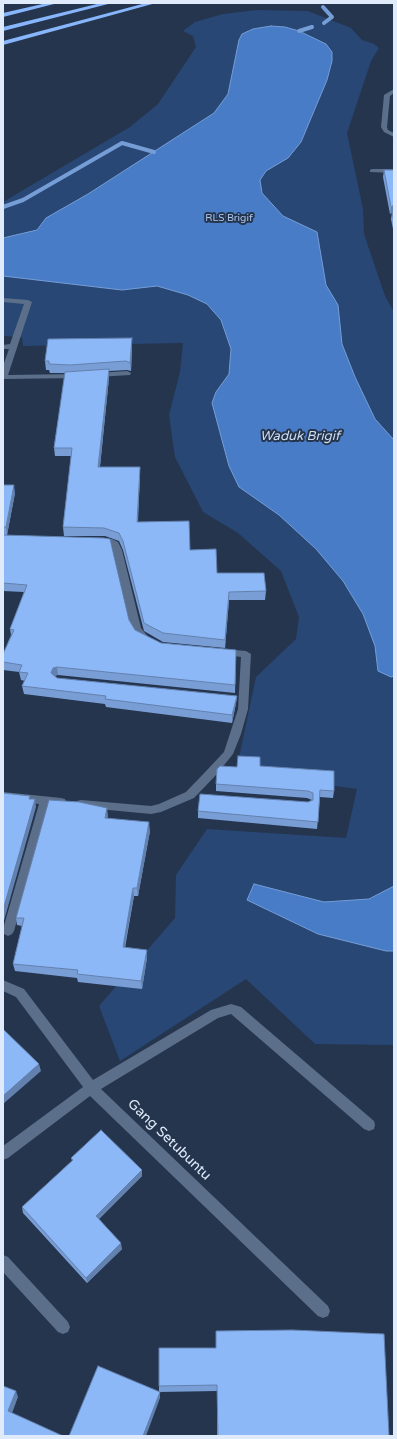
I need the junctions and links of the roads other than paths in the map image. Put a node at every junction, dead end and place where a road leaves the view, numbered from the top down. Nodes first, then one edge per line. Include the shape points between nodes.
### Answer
1 (56, 3) edge
2 (109, 3) edge
3 (153, 3) edge
4 (3, 15) edge
5 (3, 29) edge
6 (3, 43) edge
7 (394, 90) edge
8 (394, 135) edge
9 (394, 170) edge
10 (372, 171) dead end
11 (3, 300) edge
12 (13, 346) junction
13 (3, 347) edge
14 (127, 373) edge
15 (3, 376) edge
16 (89, 541) edge
17 (156, 644) edge
18 (210, 651) edge
19 (190, 795) junction
20 (3, 796) edge
21 (205, 796) edge
22 (45, 801) junction
23 (8, 931) dead end
24 (3, 985) edge
25 (91, 1088) junction
26 (368, 1125) dead end
27 (3, 1154) edge
28 (3, 1262) edge
29 (323, 1311) dead end
30 (63, 1327) dead end

1 - 4 highway
2 - 5 highway
3 - 6 highway
7 - 8 street via 387,95 384,127
9 - 10 street
11 - 12 street via 28,302
12 - 13 street
12 - 15 street
14 - 15 street
16 - 17 street via 115,544 136,628 139,634
18 - 19 street via 246,654 240,699 243,709 228,754
19 - 21 street
19 - 22 street via 151,810
20 - 22 street
22 - 23 street
24 - 25 street, Gang Setubuntu via 20,993
25 - 26 street via 215,1014 231,1009 237,1011
25 - 27 street
25 - 29 street, Gang Setubuntu
28 - 30 street

